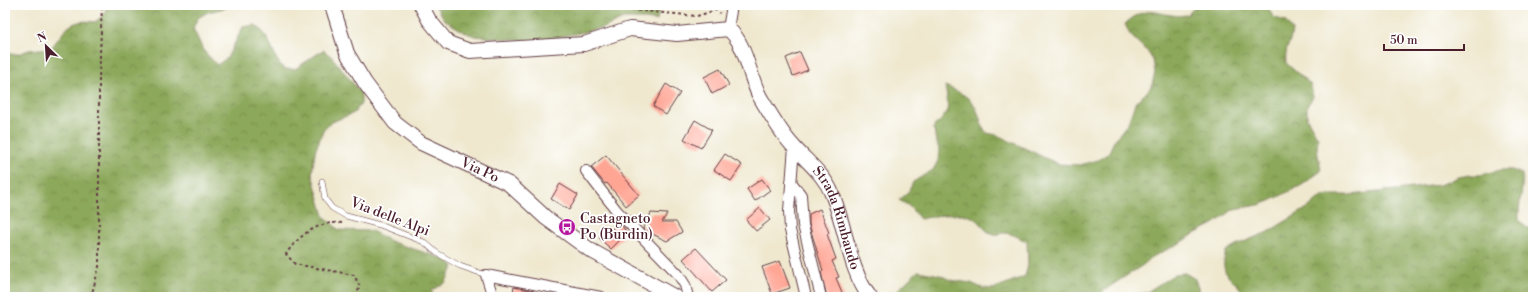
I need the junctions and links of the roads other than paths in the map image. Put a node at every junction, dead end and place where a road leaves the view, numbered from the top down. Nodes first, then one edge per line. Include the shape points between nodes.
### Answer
1 (332, 5) edge
2 (421, 5) edge
3 (732, 5) edge
4 (729, 24) junction
5 (794, 147) junction
6 (586, 171) dead end
7 (322, 180) dead end
8 (791, 182) junction
9 (486, 275) junction
10 (665, 295) edge
11 (493, 297) edge
12 (601, 297) edge
13 (688, 297) edge
14 (806, 297) edge
15 (821, 297) edge
16 (870, 297) edge

1 - 10 street, Via Po via 347,53 365,83 395,123 421,143 509,184 546,218 590,250
2 - 4 street via 428,20 448,43 470,51 584,44 630,29 676,34
3 - 4 street
4 - 5 street, Strada Rimbaudo via 760,96
5 - 8 street
5 - 16 street, Strada Rimbaudo via 820,173 832,194 858,274
6 - 13 street via 617,211 678,274
7 - 9 lane, Via delle Alpi via 325,199 332,208 346,216 380,225 424,242 460,266
8 - 14 street via 790,230
8 - 15 street via 801,195 803,225
9 - 11 street
9 - 12 street, Via delle Alpi

